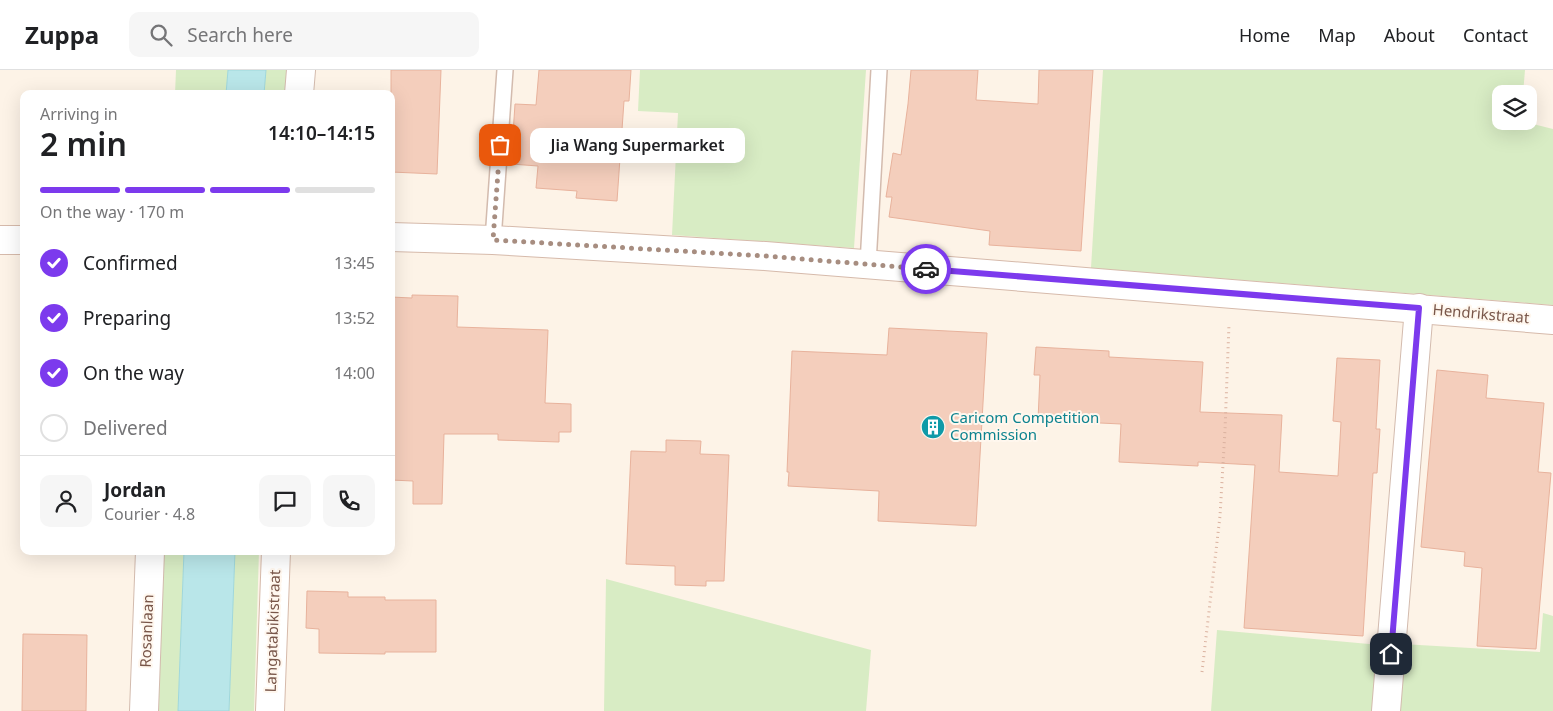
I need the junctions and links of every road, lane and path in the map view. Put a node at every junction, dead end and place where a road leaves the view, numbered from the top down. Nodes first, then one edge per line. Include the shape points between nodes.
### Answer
1 (301, 70) edge
2 (505, 70) edge
3 (879, 70) edge
4 (299, 90) edge
5 (395, 237) edge
6 (0, 240) edge
7 (20, 240) edge
8 (493, 240) junction
9 (868, 264) junction
10 (1230, 293) junction
11 (1419, 308) junction
12 (1553, 320) edge
13 (150, 555) edge
14 (276, 555) edge
15 (1202, 672) dead end
16 (144, 711) edge
17 (270, 711) edge
18 (1386, 711) edge

1 - 4 street
2 - 8 lane
3 - 9 lane
5 - 8 street, Hendrikstraat
6 - 7 street
8 - 9 street, Hendrikstraat
9 - 10 street, Hendrikstraat
10 - 11 street, Hendrikstraat
10 - 15 path via 1220,516
11 - 12 street, Hendrikstraat
11 - 18 street
13 - 16 street, Rosanlaan
14 - 17 street, Langatabikistraat

